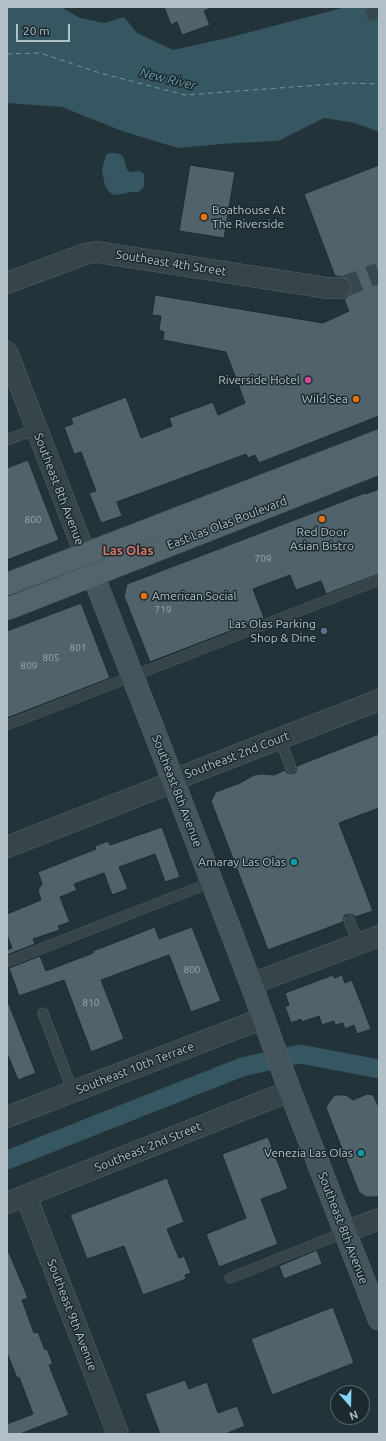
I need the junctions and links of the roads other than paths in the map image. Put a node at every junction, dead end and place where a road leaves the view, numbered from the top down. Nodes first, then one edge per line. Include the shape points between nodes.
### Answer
1 (7, 283) edge
2 (340, 288) tunnel mouth
3 (7, 352) edge
4 (36, 428) junction
5 (7, 440) edge
6 (379, 441) edge
7 (379, 463) edge
8 (85, 554) junction
9 (93, 576) junction
10 (379, 580) edge
11 (7, 584) edge
12 (7, 609) edge
13 (132, 676) junction
14 (379, 700) edge
15 (7, 725) edge
16 (280, 739) junction
17 (291, 768) dead end
18 (173, 781) junction
19 (7, 847) edge
20 (212, 882) junction
21 (349, 920) dead end
22 (379, 936) edge
23 (358, 943) junction
24 (7, 962) edge
25 (251, 984) junction
26 (42, 1013) dead end
27 (267, 1028) junction
28 (287, 1085) junction
29 (73, 1092) junction
30 (7, 1117) edge
31 (16, 1200) edge
32 (379, 1219) edge
33 (345, 1232) junction
34 (230, 1278) dead end
35 (379, 1319) edge
36 (113, 1433) edge

1 - 2 street, Southeast 4th Street via 85,254 97,252
3 - 4 street, Southeast 8th Avenue
4 - 5 lane
4 - 8 street, Southeast 8th Avenue
6 - 8 main road, East Las Olas Boulevard
7 - 9 main road, East Las Olas Boulevard
8 - 9 main road, Southeast 8th Avenue
8 - 11 main road, East Las Olas Boulevard
9 - 12 main road, East Las Olas Boulevard
9 - 13 main road, Southeast 8th Avenue
10 - 13 lane
13 - 15 lane
13 - 18 main road, Southeast 8th Avenue
14 - 16 street, Southeast 2nd Court
16 - 17 lane
16 - 18 street, Southeast 2nd Court
18 - 19 street, Southeast 2nd Court
18 - 20 main road, Southeast 8th Avenue
20 - 24 lane
20 - 25 main road, Southeast 8th Avenue
21 - 23 lane
22 - 23 street
23 - 25 street
25 - 27 main road, Southeast 8th Avenue
26 - 29 lane
27 - 28 main road, Southeast 8th Avenue
27 - 29 street, Southeast 10th Terrace
28 - 31 street, Southeast 2nd Street
28 - 33 main road, Southeast 8th Avenue
29 - 30 street, Southeast 10th Terrace
31 - 36 street, Southeast 9th Avenue
32 - 33 street
33 - 34 lane
33 - 35 main road, Southeast 8th Avenue

